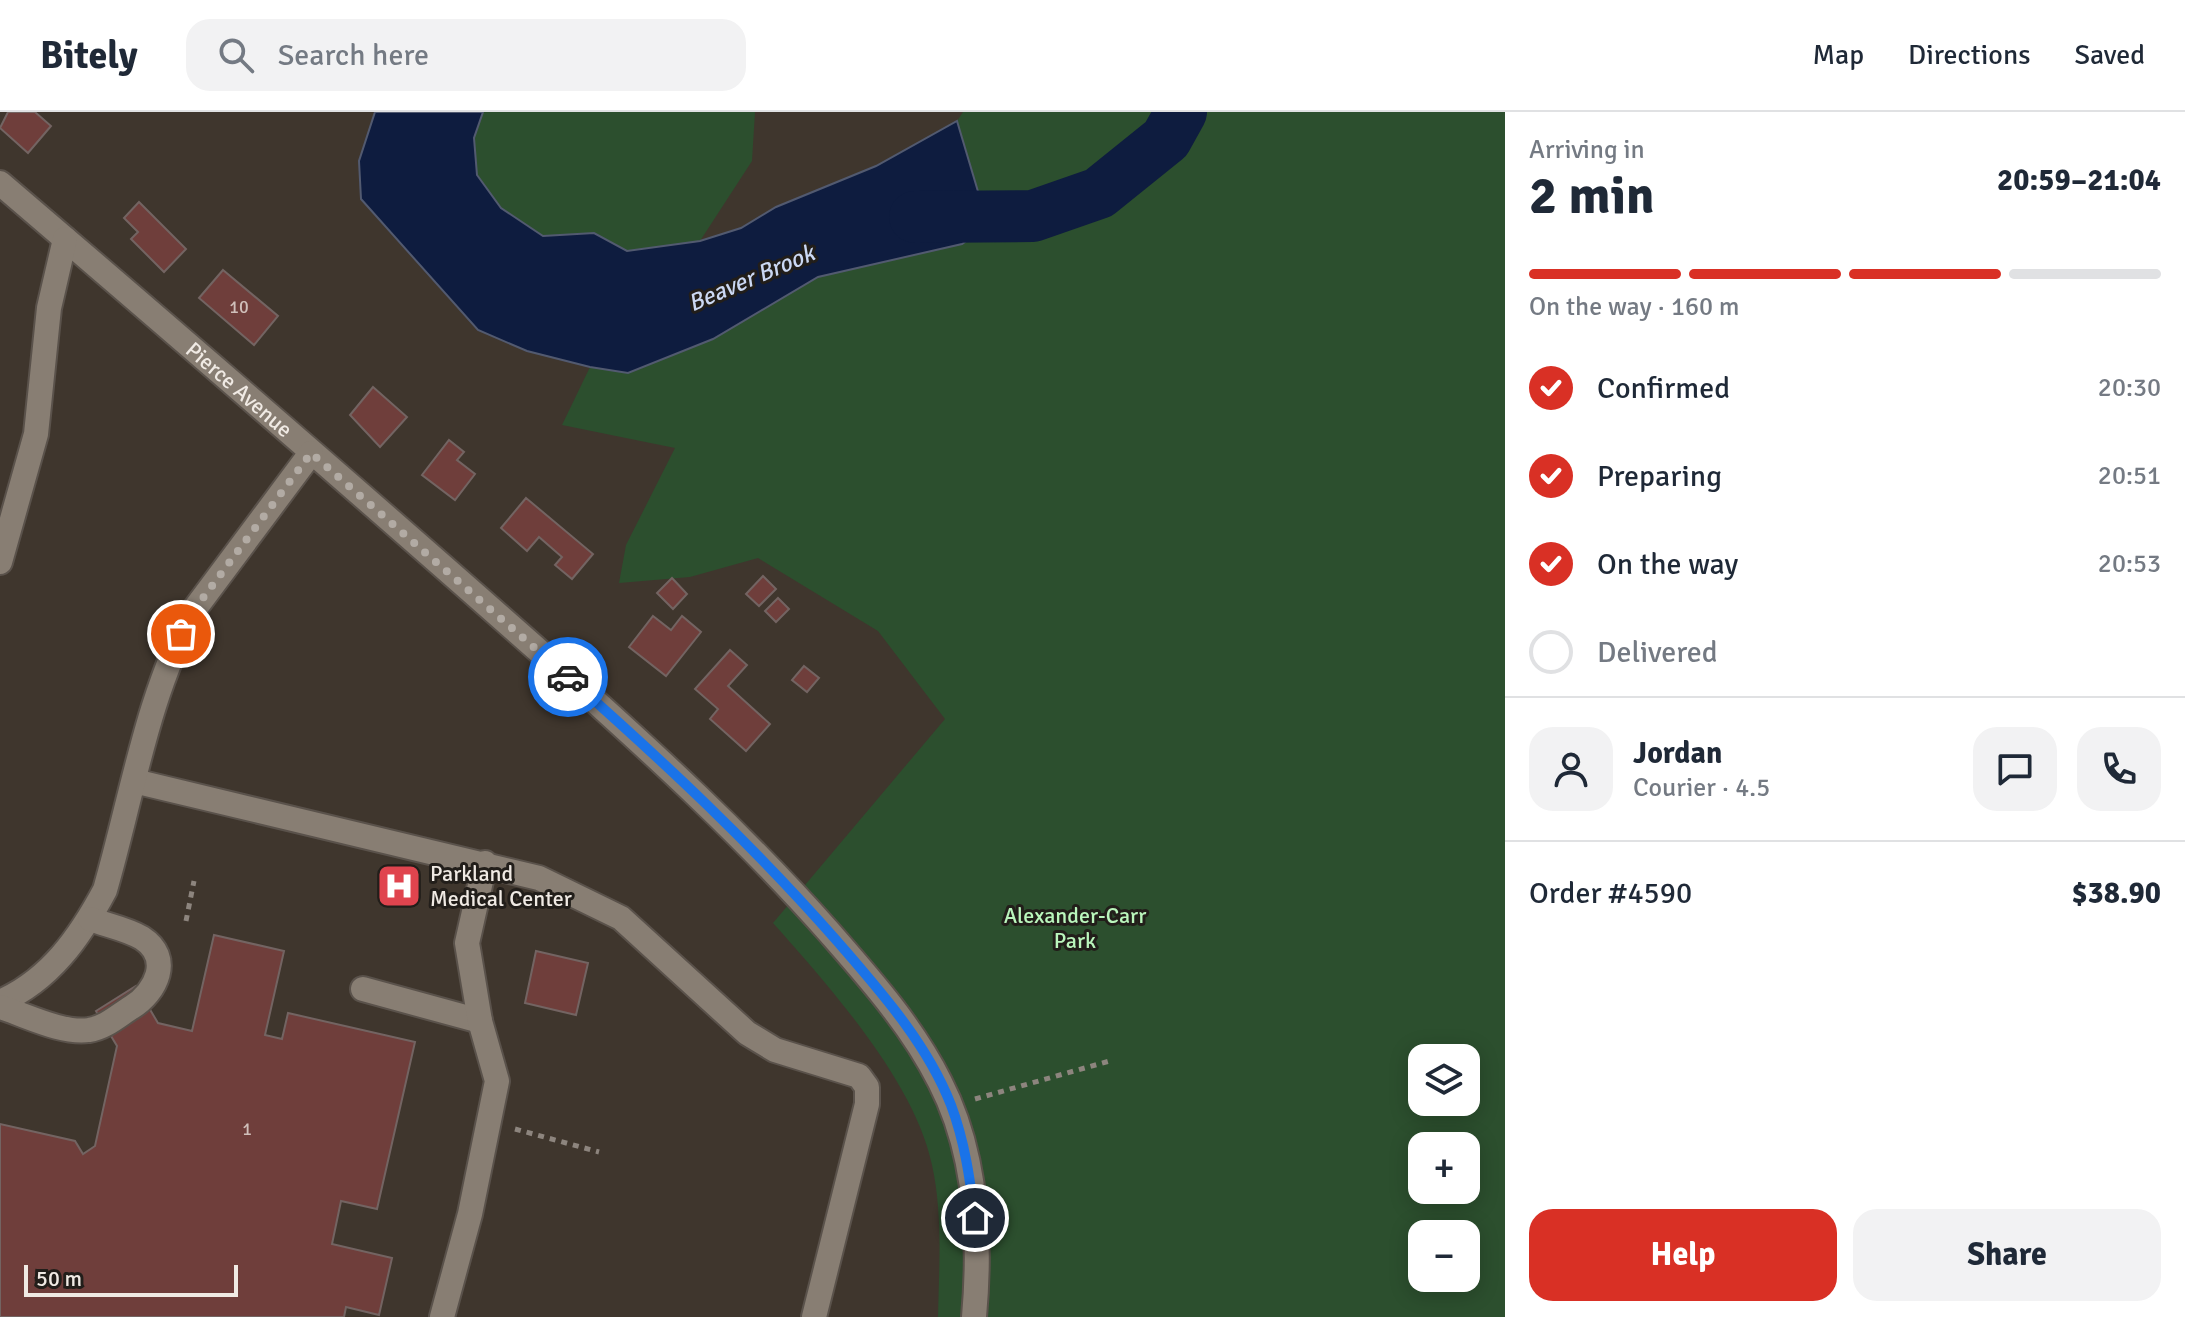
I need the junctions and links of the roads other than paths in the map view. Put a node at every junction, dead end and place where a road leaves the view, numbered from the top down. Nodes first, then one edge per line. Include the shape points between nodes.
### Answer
1 (0, 183) edge
2 (65, 239) junction
3 (311, 453) junction
4 (0, 562) edge
5 (134, 781) junction
6 (485, 863) junction
7 (90, 919) junction
8 (363, 989) dead end
9 (0, 1004) edge
10 (480, 1021) junction
11 (442, 1317) edge
12 (814, 1317) edge
13 (974, 1317) edge

1 - 2 street, Pierce Avenue
2 - 3 street, Pierce Avenue
2 - 4 street via 49,308 36,434
3 - 5 street via 181,634
3 - 13 street, Pierce Avenue via 634,736 769,863 911,1033 951,1106 970,1177
5 - 6 street
5 - 7 street via 105,890
6 - 10 street via 467,943
6 - 12 street via 539,878 590,901 651,942 747,1033 775,1050 859,1076 867,1087
7 - 9 street via 53,967
7 - 9 street via 144,939 151,948 159,973 144,999 90,1030 73,1030
8 - 10 street
10 - 11 street via 497,1081

